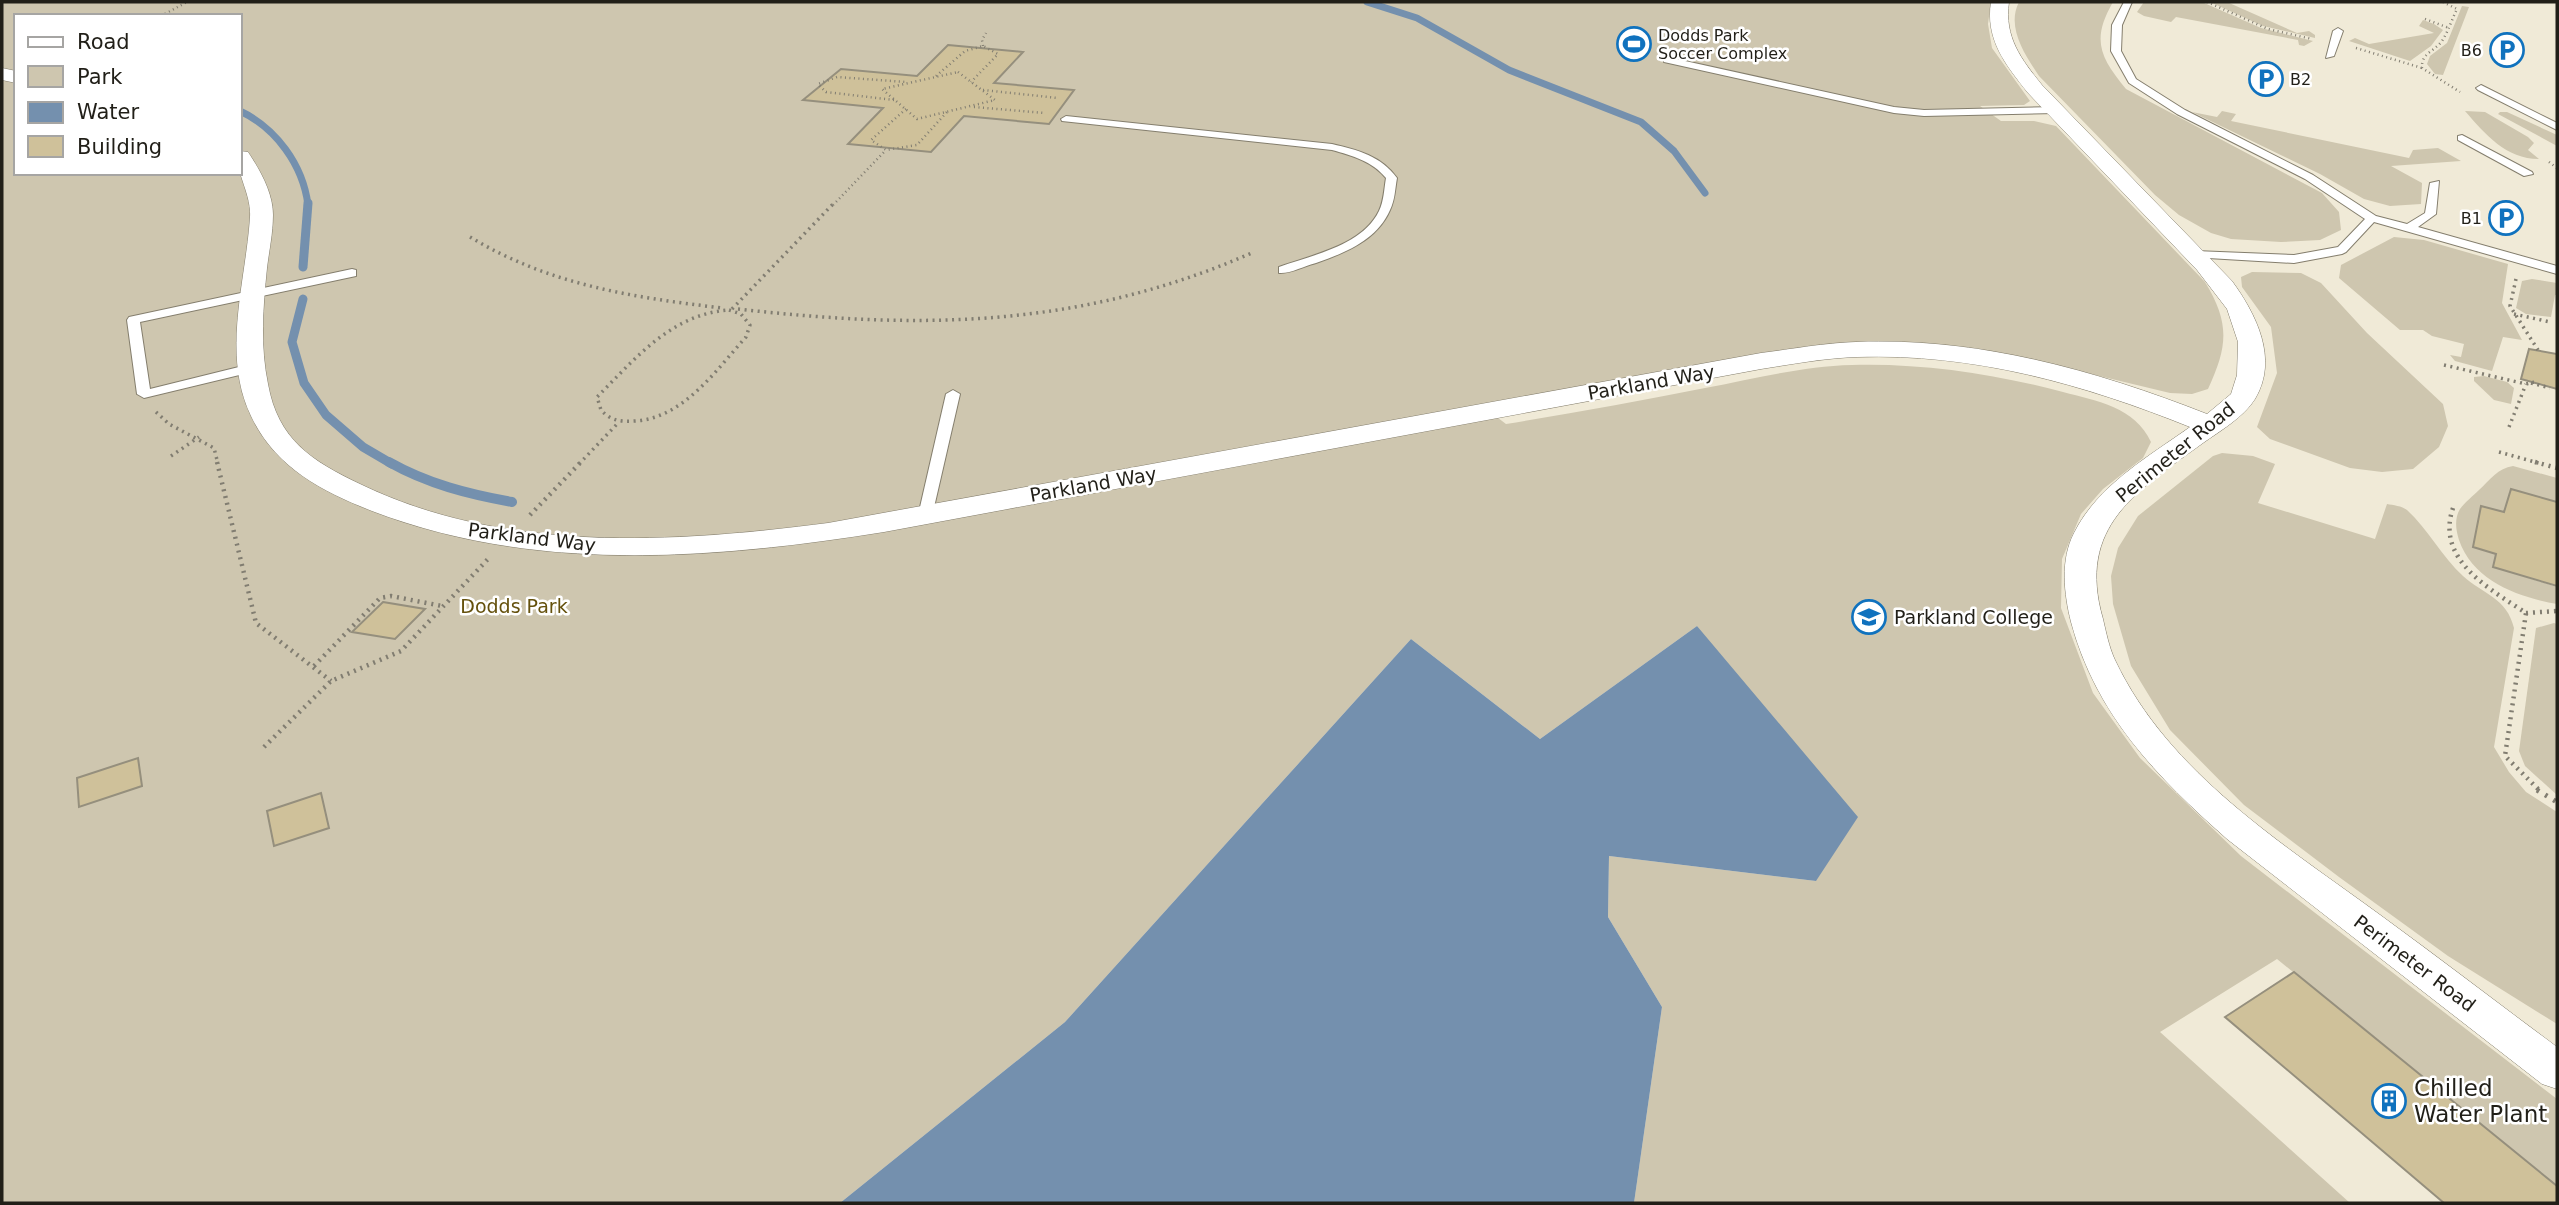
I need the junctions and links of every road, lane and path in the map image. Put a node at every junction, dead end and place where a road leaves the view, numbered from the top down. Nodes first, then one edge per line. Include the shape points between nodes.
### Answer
1 (187, 2) edge
2 (2000, 2) edge
3 (2129, 2) edge
4 (2207, 2) edge
5 (2459, 3) edge
6 (2457, 9) dead end
7 (165, 14) edge
8 (2425, 19) dead end
9 (2449, 28) dead end
10 (2338, 31) dead end
11 (986, 33) dead end
12 (2313, 39) dead end
13 (2347, 45) dead end
14 (983, 46) junction
15 (2329, 56) dead end
16 (1667, 60) dead end
17 (2422, 68) dead end
18 (935, 77) junction
19 (971, 82) junction
20 (911, 83) junction
21 (2481, 88) dead end
22 (982, 90) junction
23 (1059, 99) dead end
24 (895, 100) junction
25 (968, 107) junction
26 (906, 109) junction
27 (1054, 110) dead end
28 (2056, 110) junction
29 (947, 111) junction
30 (1066, 119) dead end
31 (2557, 127) edge
32 (2462, 138) dead end
33 (887, 150) junction
34 (2543, 158) dead end
35 (242, 160) edge
36 (2557, 168) edge
37 (2528, 174) dead end
38 (2435, 183) dead end
39 (2372, 218) junction
40 (2409, 228) junction
41 (470, 237) dead end
42 (1254, 253) dead end
43 (2195, 255) junction
44 (1283, 270) dead end
45 (2518, 270) dead end
46 (2557, 270) edge
47 (352, 273) dead end
48 (255, 293) junction
49 (732, 309) junction
50 (2514, 314) junction
51 (2550, 322) dead end
52 (2538, 351) dead end
53 (2444, 365) dead end
54 (251, 368) junction
55 (2530, 383) junction
56 (2550, 388) dead end
57 (144, 394) junction
58 (953, 394) dead end
59 (619, 422) junction
60 (2210, 425) junction
61 (2509, 427) dead end
62 (199, 437) junction
63 (2499, 452) dead end
64 (171, 456) dead end
65 (2557, 468) edge
66 (2453, 508) dead end
67 (925, 516) junction
68 (527, 519) dead end
69 (487, 560) dead end
70 (443, 607) junction
71 (2557, 611) edge
72 (2526, 613) junction
73 (313, 667) junction
74 (331, 681) junction
75 (264, 747) dead end
76 (2557, 802) edge
77 (2557, 1071) edge

1 - 7 path
2 - 28 street, Perimeter Road via 2002,43 2011,60
3 - 39 lane via 2117,25 2116,51 2132,81 2181,113 2309,177
4 - 12 path via 2268,29
5 - 6 path
8 - 9 path
10 - 15 lane
11 - 14 path
13 - 17 path
14 - 18 path via 965,51
14 - 19 path via 998,54
16 - 28 lane via 1894,110
18 - 19 path via 958,72
18 - 20 path
19 - 22 path
20 - 24 path via 882,89
20 - 24 path via 837,77 818,84 826,92
21 - 31 lane
22 - 23 path
22 - 25 path via 995,100
24 - 26 path
25 - 27 path via 1042,114
25 - 29 path
26 - 29 path via 917,119
26 - 33 path via 871,140
28 - 43 street, Perimeter Road
29 - 33 path via 917,145
30 - 44 lane via 1332,147 1383,166 1392,178 1376,226 1350,244
32 - 37 lane
33 - 49 path
34 - 36 path
35 - 48 street, Parkland Way via 258,191 262,214
38 - 40 lane via 2430,214
39 - 40 lane
39 - 43 lane via 2342,250 2294,259
40 - 46 lane
41 - 49 path via 497,256 599,291
42 - 49 path via 1163,287 1018,317 911,323
43 - 60 street, Perimeter Road via 2239,309 2252,355 2250,382 2243,397
45 - 50 path via 2510,306
47 - 48 lane
48 - 54 street, Parkland Way
48 - 57 lane via 134,320
49 - 59 path via 750,325 746,337 688,400 661,417
49 - 59 path via 685,318 667,329 597,397 603,415
50 - 51 path
50 - 52 path
53 - 55 path
54 - 57 lane
54 - 67 street, Parkland Way via 266,418 291,456 359,497 472,531 541,542 658,547 786,537
55 - 56 path
55 - 61 path
57 - 62 path via 170,428
58 - 67 lane
59 - 68 path
60 - 67 street, Parkland Way via 2064,372 1969,354 1867,349 1761,361
60 - 77 street, Perimeter Road via 2142,475 2112,502 2090,533 2083,550 2080,588 2086,627 2100,666 2132,718 2197,791 2271,854
62 - 64 path
62 - 73 path via 215,448 256,623
63 - 65 path
66 - 72 path via 2447,528 2457,556 2474,578
69 - 70 path
70 - 73 path via 391,596 380,598
70 - 74 path via 401,651
71 - 72 path
72 - 76 path via 2505,756 2532,786
73 - 74 path
74 - 75 path

